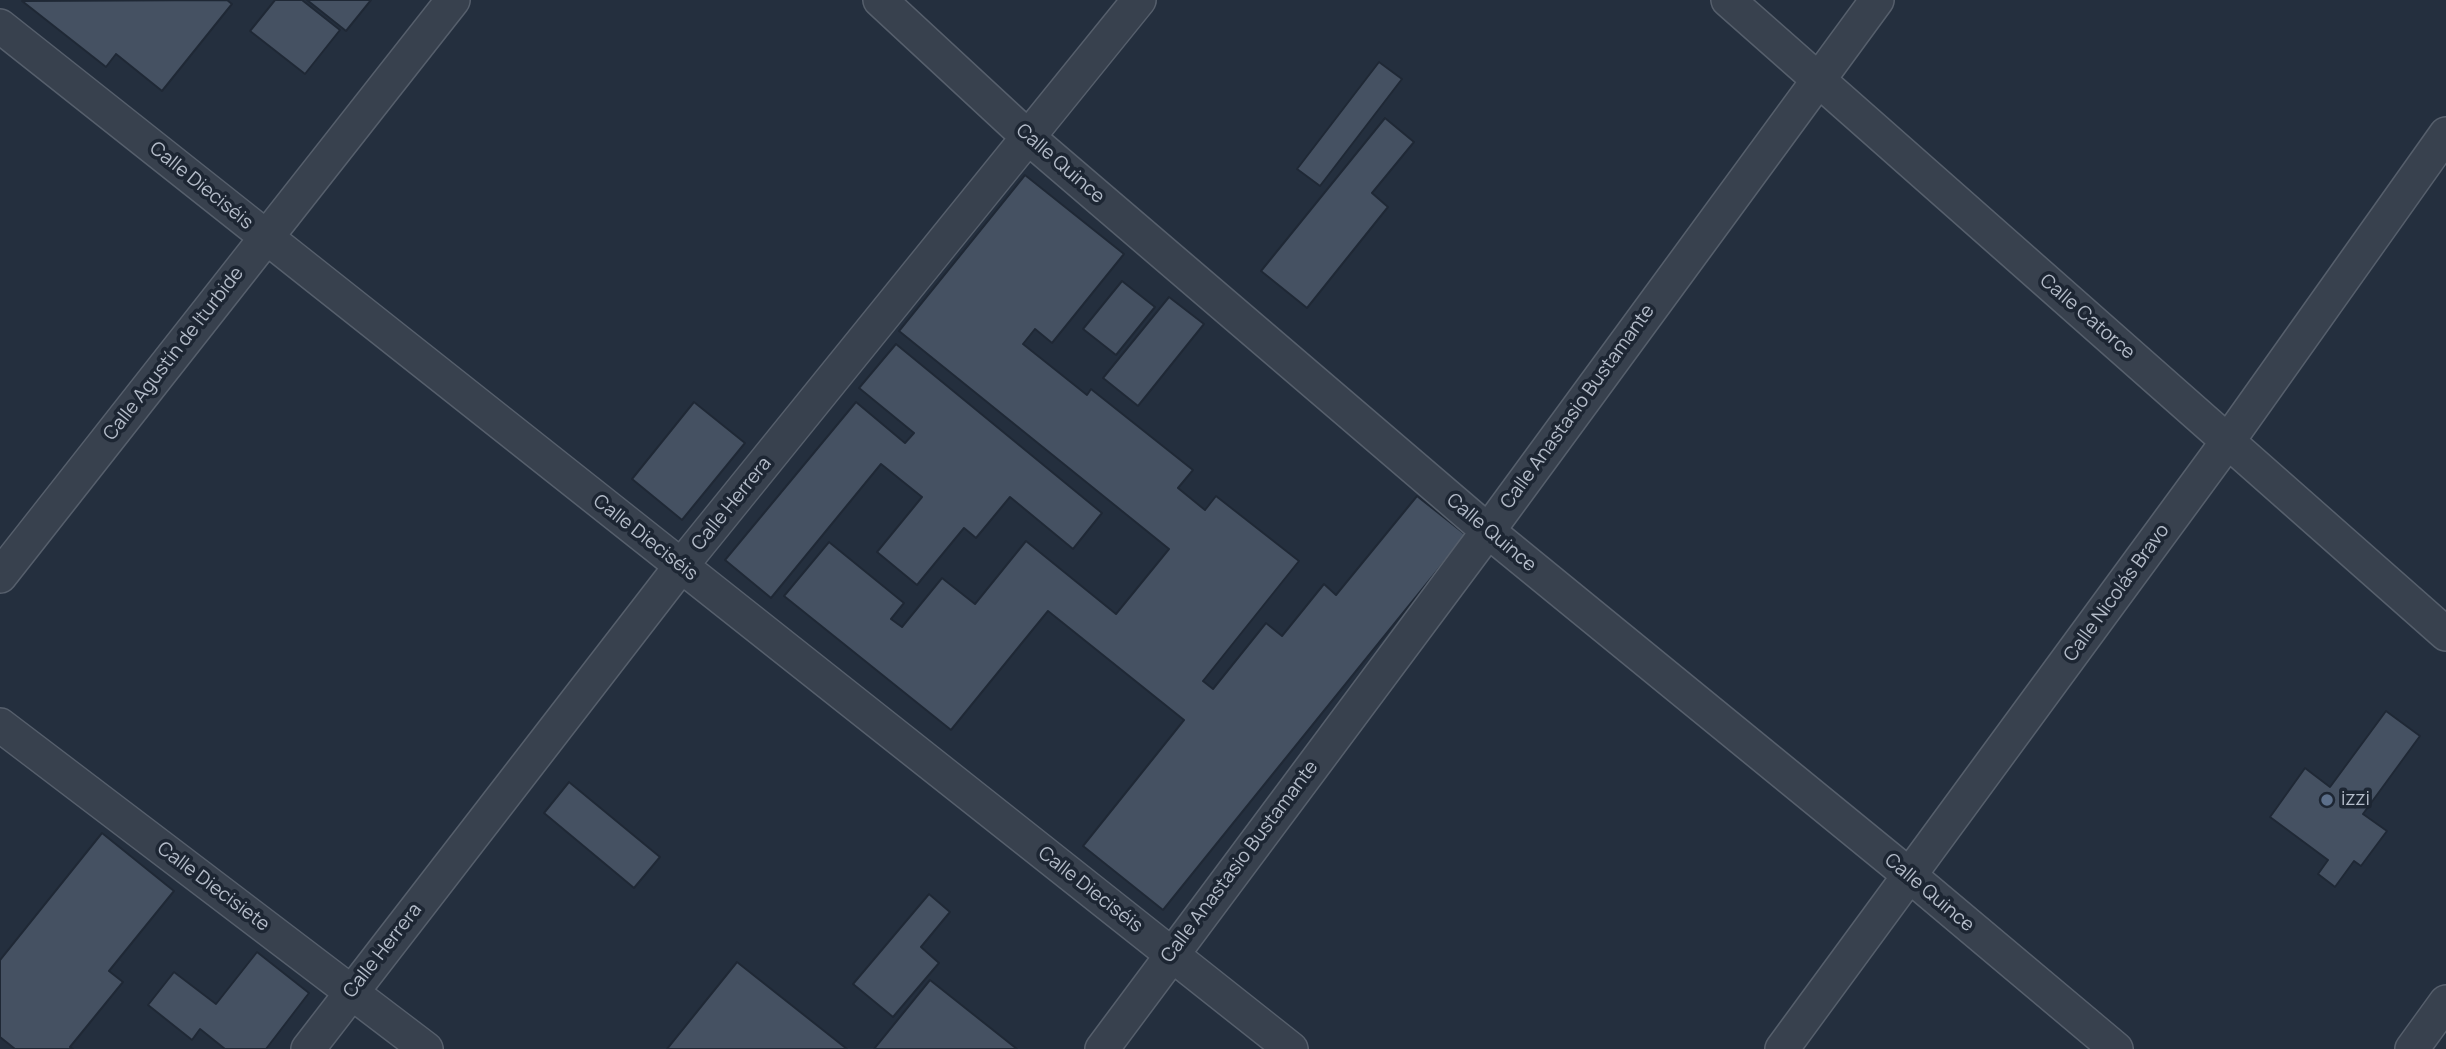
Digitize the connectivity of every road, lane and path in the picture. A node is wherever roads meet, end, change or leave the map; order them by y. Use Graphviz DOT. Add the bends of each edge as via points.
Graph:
graph roads {
  1 [pos="453,0"];
  2 [pos="880,0"];
  3 [pos="1139,0"];
  4 [pos="1728,0"];
  5 [pos="1877,0"];
  6 [pos="0,26"];
  7 [pos="1818,80"];
  8 [pos="2446,134"];
  9 [pos="1029,138"];
  10 [pos="266,238"];
  11 [pos="2228,441"];
  12 [pos="1488,531"];
  13 [pos="681,566"];
  14 [pos="0,576"];
  15 [pos="2446,634"];
  16 [pos="0,725"];
  17 [pos="1909,875"];
  18 [pos="1171,954"];
  19 [pos="351,992"];
  20 [pos="2446,1002"];
  21 [pos="308,1049"];
  22 [pos="426,1049"];
  23 [pos="1102,1049"];
  24 [pos="1291,1049"];
  25 [pos="1782,1049"];
  26 [pos="2116,1049"];
  27 [pos="2412,1049"];
  1 -- 10 [label="street, Calle Agustín de Iturbide"];
  2 -- 9 [label="street, Calle Quince"];
  3 -- 9 [label="street, Calle Herrera"];
  4 -- 7 [label="street, Calle Catorce"];
  5 -- 7 [label="street, Calle Anastasio Bustamante"];
  6 -- 10 [label="street, Calle Dieciséis"];
  7 -- 11 [label="street, Calle Catorce"];
  7 -- 12 [label="street, Calle Anastasio Bustamante"];
  8 -- 11 [label="street, Calle Nicolás Bravo"];
  9 -- 12 [label="street, Calle Quince"];
  9 -- 13 [label="street, Calle Herrera"];
  10 -- 13 [label="street, Calle Dieciséis"];
  10 -- 14 [label="street, Calle Agustín de Iturbide"];
  11 -- 15 [label="street, Calle Catorce"];
  11 -- 17 [label="street, Calle Nicolás Bravo"];
  12 -- 17 [label="street, Calle Quince"];
  12 -- 18 [label="street, Calle Anastasio Bustamante"];
  13 -- 18 [label="street, Calle Dieciséis"];
  13 -- 19 [label="street, Calle Herrera"];
  16 -- 19 [label="street, Calle Diecisiete"];
  17 -- 25 [label="street, Calle Nicolás Bravo"];
  17 -- 26 [label="street, Calle Quince"];
  18 -- 23 [label="street, Calle Anastasio Bustamante"];
  18 -- 24 [label="street, Calle Dieciséis"];
  19 -- 21 [label="street, Calle Herrera"];
  19 -- 22 [label="street, Calle Diecisiete"];
  20 -- 27 [label="street"];
}
